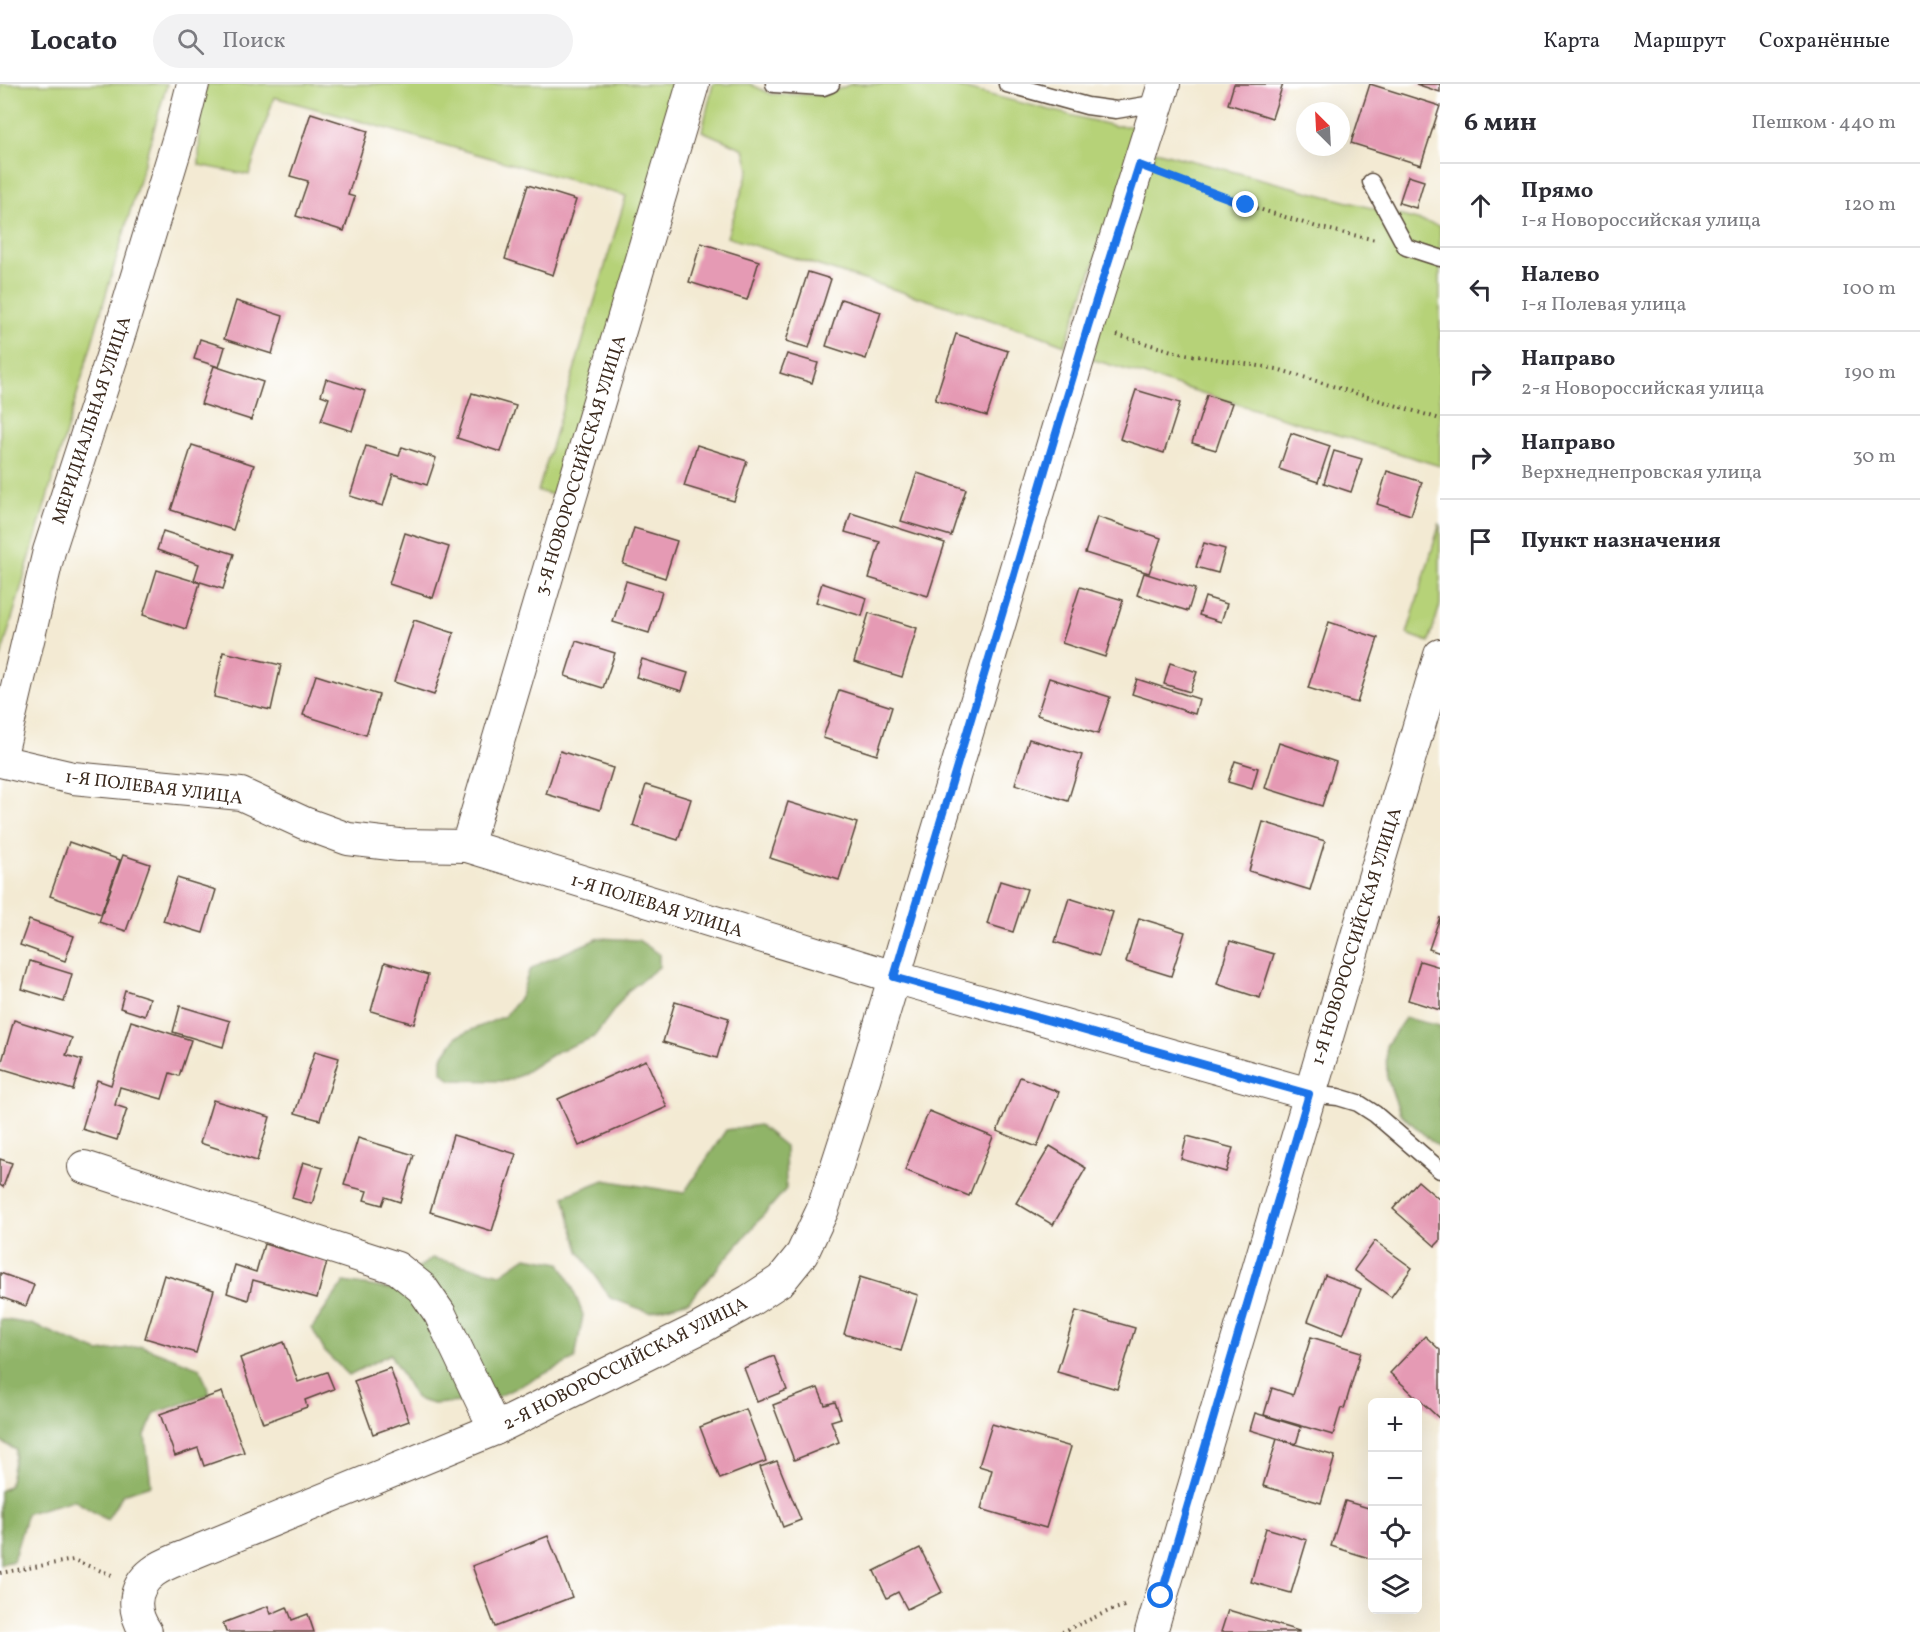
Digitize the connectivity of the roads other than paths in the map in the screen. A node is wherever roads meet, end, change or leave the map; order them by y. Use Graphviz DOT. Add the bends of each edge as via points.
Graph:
graph roads {
  1 [pos="193,84"];
  2 [pos="693,84"];
  3 [pos="774,84"];
  4 [pos="831,84"];
  5 [pos="1007,84"];
  6 [pos="1161,93"];
  7 [pos="1371,182"];
  8 [pos="1440,258"];
  9 [pos="1440,655"];
  10 [pos="0,760"];
  11 [pos="466,846"];
  12 [pos="894,977"];
  13 [pos="1309,1094"];
  14 [pos="84,1167"];
  15 [pos="1440,1170"];
  16 [pos="495,1429"];
  17 [pos="146,1632"];
  18 [pos="1151,1632"];
  1 -- 10 [label="street, МЕРИДИАЛЬНАЯ УЛИЦА" via="120,333 49,551"];
  2 -- 11 [label="street, 3-Я НОВОРОССИЙСКАЯ УЛИЦА"];
  3 -- 4 [label="lane"];
  5 -- 6 [label="lane" via="1116,111"];
  6 -- 12 [label="street, 2-Я НОВОРОССИЙСКАЯ УЛИЦА"];
  7 -- 8 [label="lane" via="1406,247"];
  9 -- 13 [label="street, 1-Я НОВОРОССИЙСКАЯ УЛИЦА"];
  10 -- 11 [label="street, 1-Я ПОЛЕВАЯ УЛИЦА" via="73,778 241,794 348,838 399,845"];
  11 -- 12 [label="street, 1-Я ПОЛЕВАЯ УЛИЦА"];
  12 -- 13 [label="street, 1-Я ПОЛЕВАЯ УЛИЦА"];
  12 -- 16 [label="street, 2-Я НОВОРОССИЙСКАЯ УЛИЦА" via="823,1209 802,1254 781,1280 702,1327"];
  13 -- 15 [label="lane" via="1358,1103"];
  13 -- 18 [label="street, 1-Я НОВОРОССИЙСКАЯ УЛИЦА"];
  14 -- 16 [label="street" via="397,1268 422,1288 440,1314"];
  16 -- 17 [label="street, 2-Я НОВОРОССИЙСКАЯ УЛИЦА" via="154,1571 139,1586 135,1605"];
}
